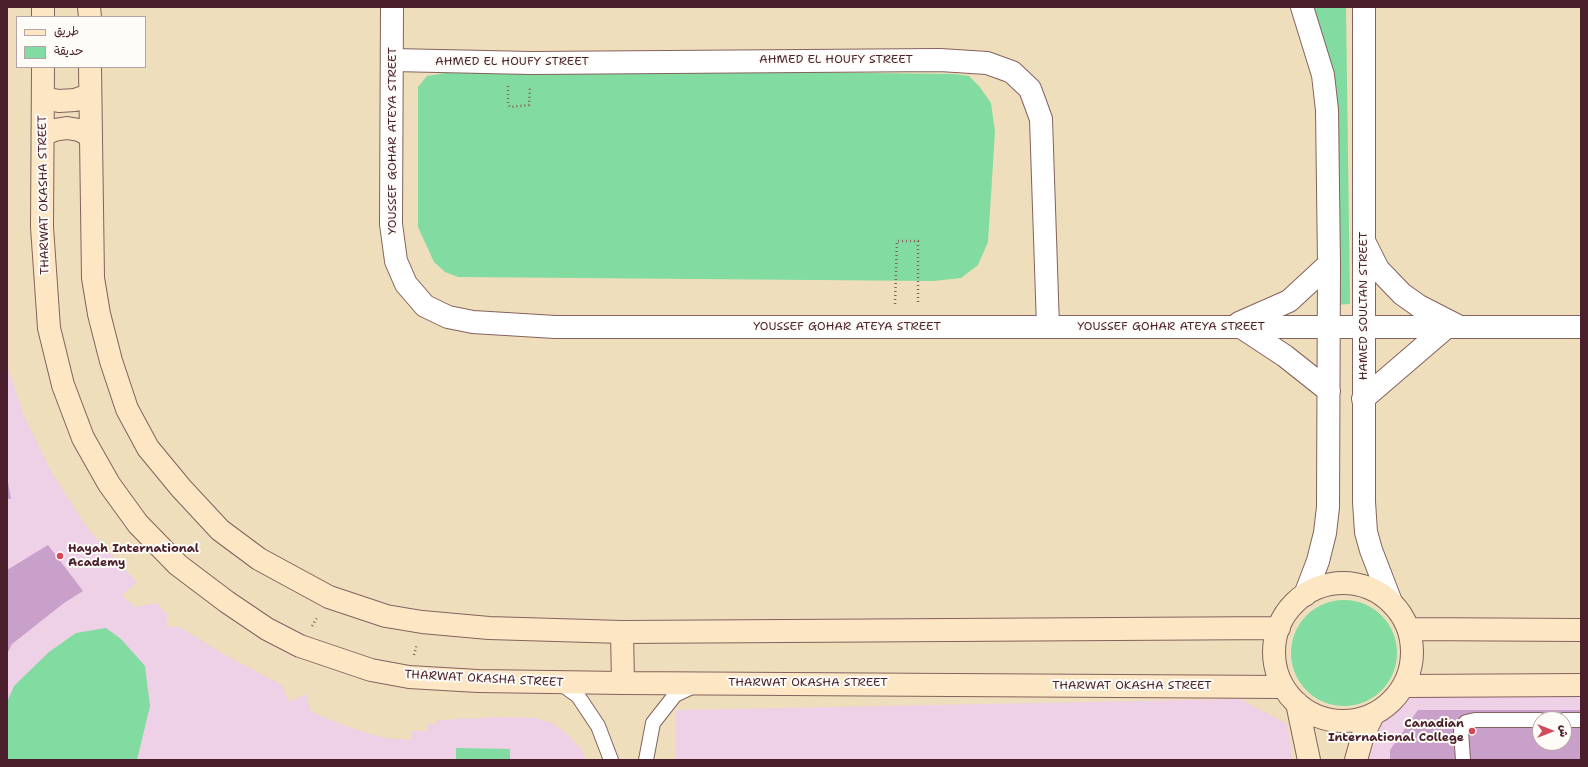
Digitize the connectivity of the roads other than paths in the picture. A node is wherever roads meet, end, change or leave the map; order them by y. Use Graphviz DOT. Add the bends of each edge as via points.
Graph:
graph roads {
  1 [pos="392,7"];
  2 [pos="1302,7"];
  3 [pos="1364,7"];
  4 [pos="393,60"];
  5 [pos="43,68"];
  6 [pos="90,68"];
  7 [pos="90,95"];
  8 [pos="43,98"];
  9 [pos="43,135"];
  10 [pos="91,136"];
  11 [pos="1364,241"];
  12 [pos="1329,264"];
  13 [pos="1329,326"];
  14 [pos="1364,326"];
  15 [pos="1453,326"];
  16 [pos="1048,327"];
  17 [pos="1236,327"];
  18 [pos="1581,327"];
  19 [pos="1329,391"];
  20 [pos="1363,399"];
  21 [pos="1305,595"];
  22 [pos="1391,602"];
  23 [pos="1279,628"];
  24 [pos="1409,629"];
  25 [pos="1581,630"];
  26 [pos="622,632"];
  27 [pos="560,683"];
  28 [pos="701,683"];
  29 [pos="623,684"];
  30 [pos="1581,685"];
  31 [pos="1404,686"];
  32 [pos="1283,687"];
  33 [pos="1297,703"];
  34 [pos="1373,715"];
  35 [pos="1532,720"];
  36 [pos="611,760"];
  37 [pos="646,760"];
  38 [pos="1309,760"];
  39 [pos="1356,760"];
  40 [pos="1463,760"];
  1 -- 4 [label="street, YOUSSEF GOHAR ATEYA STREET"];
  2 -- 12 [label="street" via="1323,75 1327,110"];
  3 -- 11 [label="street, HAMED SOULTAN STREET"];
  4 -- 16 [label="street, YOUSSEF GOHAR ATEYA STREET" via="391,224 396,261 406,284 425,306 448,317 473,322 555,327"];
  4 -- 16 [label="street, AHMED EL HOUFY STREET" via="508,63 940,60 987,63 1012,72 1030,89 1041,119"];
  5 -- 8 [label="street, THARWAT OKASHA STREET"];
  6 -- 7 [label="street"];
  7 -- 8 [label="street" via="59,101"];
  7 -- 10 [label="street"];
  8 -- 9 [label="street, THARWAT OKASHA STREET"];
  9 -- 10 [label="street" via="67,128"];
  9 -- 27 [label="street, THARWAT OKASHA STREET" via="42,227 49,328 63,385 82,438 109,484 138,524 178,565 226,602 267,629 300,646 371,670 409,677"];
  10 -- 26 [label="street" via="93,278 111,361 127,409 148,448 220,530 259,558 330,597 386,616 489,628"];
  11 -- 14 [label="street, HAMED SOULTAN STREET"];
  11 -- 15 [label="street" via="1378,269 1402,294"];
  12 -- 13 [label="street"];
  12 -- 17 [label="street" via="1289,301"];
  13 -- 14 [label="street, YOUSSEF GOHAR ATEYA STREET"];
  13 -- 17 [label="street, YOUSSEF GOHAR ATEYA STREET"];
  13 -- 19 [label="street"];
  14 -- 15 [label="street, YOUSSEF GOHAR ATEYA STREET"];
  14 -- 20 [label="street, HAMED SOULTAN STREET"];
  15 -- 18 [label="street, YOUSSEF GOHAR ATEYA STREET"];
  15 -- 20 [label="street"];
  16 -- 17 [label="street, YOUSSEF GOHAR ATEYA STREET"];
  17 -- 19 [label="street" via="1285,356"];
  19 -- 21 [label="street" via="1328,508 1318,561"];
  20 -- 22 [label="street, HAMED SOULTAN STREET" via="1366,532"];
  21 -- 22 [label="street" via="1321,586 1358,584 1376,591"];
  21 -- 23 [label="street" via="1289,609"];
  22 -- 24 [label="street"];
  23 -- 26 [label="street"];
  23 -- 32 [label="street" via="1275,658 1277,673"];
  24 -- 25 [label="street"];
  24 -- 31 [label="street" via="1412,648 1411,668"];
  26 -- 29 [label="street"];
  27 -- 29 [label="street, THARWAT OKASHA STREET"];
  27 -- 36 [label="lane" via="578,696 598,726"];
  28 -- 29 [label="street, THARWAT OKASHA STREET"];
  28 -- 32 [label="street, THARWAT OKASHA STREET"];
  28 -- 37 [label="lane" via="675,695 653,723"];
  30 -- 31 [label="street"];
  31 -- 34 [label="street" via="1391,703"];
  32 -- 33 [label="street"];
  33 -- 34 [label="street" via="1310,713 1325,719 1357,720"];
  33 -- 38 [label="street"];
  34 -- 39 [label="street" via="1363,734"];
  35 -- 40 [label="lane" via="1466,722 1461,731"];
}
